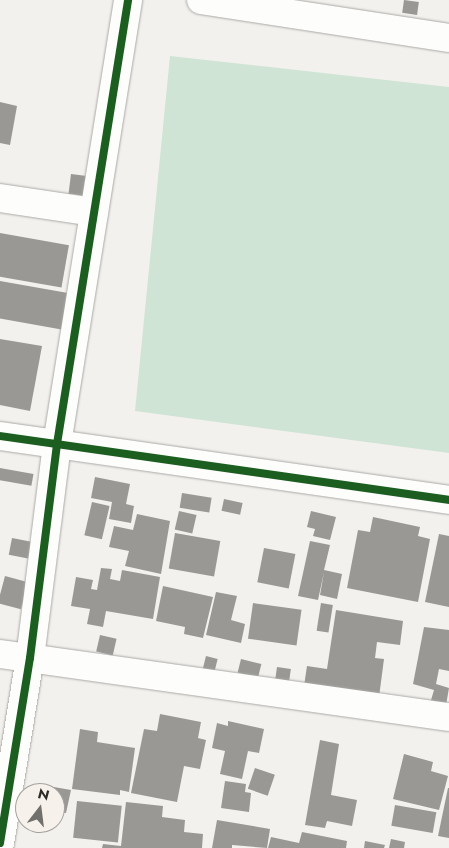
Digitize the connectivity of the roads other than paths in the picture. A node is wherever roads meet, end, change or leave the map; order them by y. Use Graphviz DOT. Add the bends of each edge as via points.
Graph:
graph roads {
  1 [pos="128,0"];
  2 [pos="201,0"];
  3 [pos="449,38"];
  4 [pos="0,198"];
  5 [pos="94,212"];
  6 [pos="0,436"];
  7 [pos="57,444"];
  8 [pos="449,500"];
  9 [pos="0,654"];
  10 [pos="30,658"];
  11 [pos="449,718"];
  12 [pos="0,843"];
  1 -- 5 [label="street"];
  2 -- 3 [label="street"];
  4 -- 5 [label="street"];
  5 -- 7 [label="street"];
  6 -- 7 [label="street"];
  7 -- 8 [label="street"];
  7 -- 10 [label="street"];
  9 -- 10 [label="street"];
  10 -- 11 [label="street"];
  10 -- 12 [label="street"];
}
